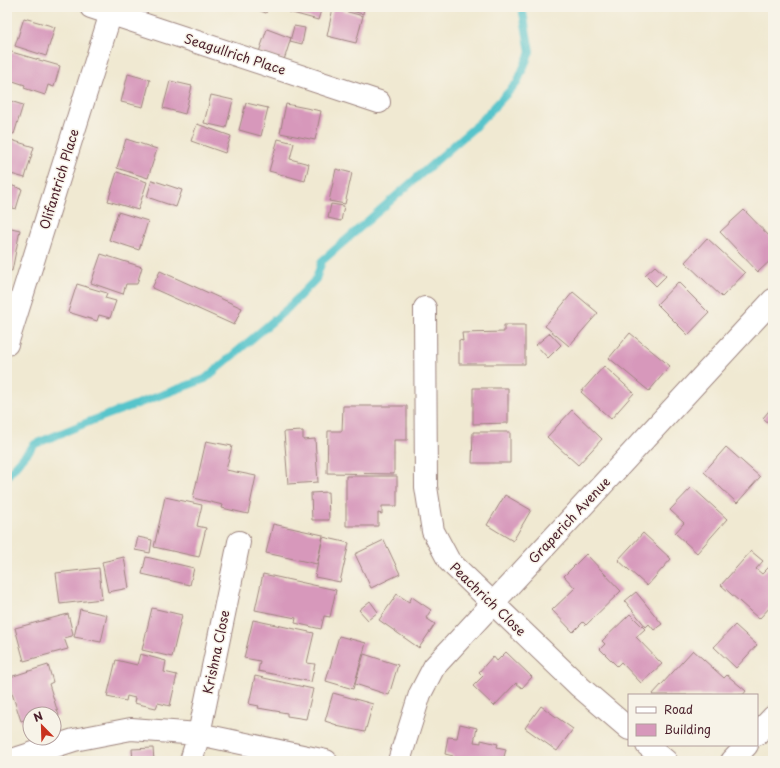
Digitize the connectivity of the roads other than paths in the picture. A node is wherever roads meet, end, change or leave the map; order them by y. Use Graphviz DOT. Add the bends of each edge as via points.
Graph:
graph roads {
  1 [pos="91,7"];
  2 [pos="111,13"];
  3 [pos="379,102"];
  4 [pos="773,300"];
  5 [pos="424,308"];
  6 [pos="7,344"];
  7 [pos="239,542"];
  8 [pos="492,604"];
  9 [pos="773,717"];
  10 [pos="628,728"];
  11 [pos="758,733"];
  12 [pos="199,734"];
  13 [pos="648,746"];
  14 [pos="746,746"];
  15 [pos="9,761"];
  16 [pos="191,761"];
  17 [pos="326,761"];
  18 [pos="399,761"];
  19 [pos="666,761"];
  20 [pos="732,761"];
  1 -- 2 [label="street, Seagullrich Place"];
  2 -- 3 [label="street, Seagullrich Place"];
  2 -- 6 [label="street, Olifantrich Place"];
  4 -- 8 [label="street, Graperich Avenue"];
  5 -- 8 [label="street, Peachrich Close" via="426,488 433,531 449,561"];
  7 -- 12 [label="street, Krishna Close"];
  8 -- 10 [label="street, Peachrich Close"];
  8 -- 18 [label="street, Graperich Avenue" via="434,667 420,694"];
  9 -- 11 [label="street"];
  12 -- 15 [label="street" via="130,729 74,740"];
  12 -- 16 [label="street, Krishna Close"];
  12 -- 17 [label="street"];
  13 -- 19 [label="street"];
  14 -- 20 [label="street"];
}
